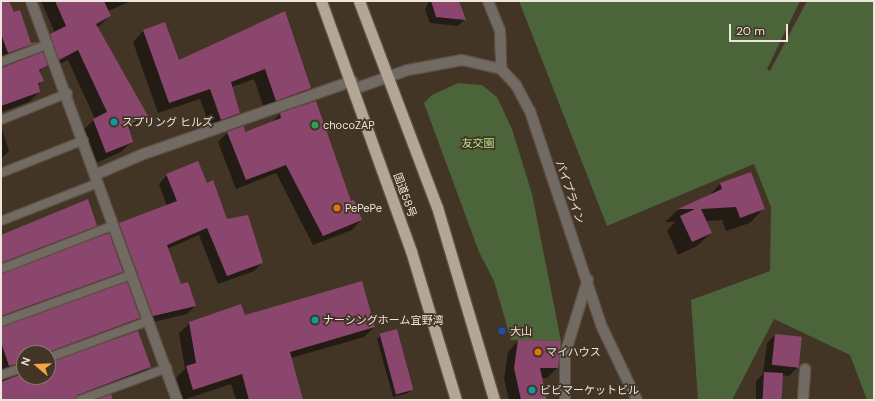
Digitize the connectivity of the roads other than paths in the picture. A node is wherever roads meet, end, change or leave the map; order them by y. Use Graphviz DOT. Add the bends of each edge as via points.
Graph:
graph roads {
  1 [pos="31,1"];
  2 [pos="320,1"];
  3 [pos="359,1"];
  4 [pos="488,1"];
  5 [pos="49,44"];
  6 [pos="1,62"];
  7 [pos="501,69"];
  8 [pos="388,77"];
  9 [pos="353,85"];
  10 [pos="68,93"];
  11 [pos="1,120"];
  12 [pos="84,140"];
  13 [pos="1,173"];
  14 [pos="97,179"];
  15 [pos="1,221"];
  16 [pos="112,226"];
  17 [pos="1,269"];
  18 [pos="131,275"];
  19 [pos="588,279"];
  20 [pos="148,321"];
  21 [pos="1,322"];
  22 [pos="56,355"];
  23 [pos="167,368"];
  24 [pos="16,370"];
  25 [pos="805,370"];
  26 [pos="1,375"];
  27 [pos="80,400"];
  28 [pos="177,400"];
  29 [pos="456,400"];
  30 [pos="494,400"];
  31 [pos="565,400"];
  32 [pos="637,400"];
  33 [pos="803,400"];
  1 -- 5 [label="street"];
  2 -- 9 [label="highway, 国道58号"];
  3 -- 8 [label="highway"];
  4 -- 7 [label="street" via="500,31"];
  5 -- 6 [label="lane"];
  5 -- 10 [label="street"];
  7 -- 8 [label="street" via="462,60"];
  7 -- 19 [label="street, パイプライン" via="516,85 530,111"];
  8 -- 9 [label="street"];
  8 -- 30 [label="highway" via="462,283"];
  9 -- 14 [label="street" via="142,155"];
  9 -- 29 [label="highway, 国道58号" via="418,273"];
  10 -- 11 [label="lane"];
  10 -- 12 [label="street"];
  12 -- 13 [label="lane"];
  12 -- 14 [label="street"];
  14 -- 15 [label="lane"];
  14 -- 16 [label="street"];
  16 -- 17 [label="lane"];
  16 -- 18 [label="street"];
  18 -- 20 [label="street"];
  18 -- 21 [label="lane"];
  19 -- 31 [label="street" via="565,354"];
  19 -- 32 [label="street, パイプライン" via="601,325"];
  20 -- 22 [label="lane"];
  20 -- 23 [label="street"];
  23 -- 27 [label="lane"];
  23 -- 28 [label="street"];
  24 -- 26 [label="lane"];
  25 -- 33 [label="street"];
}
